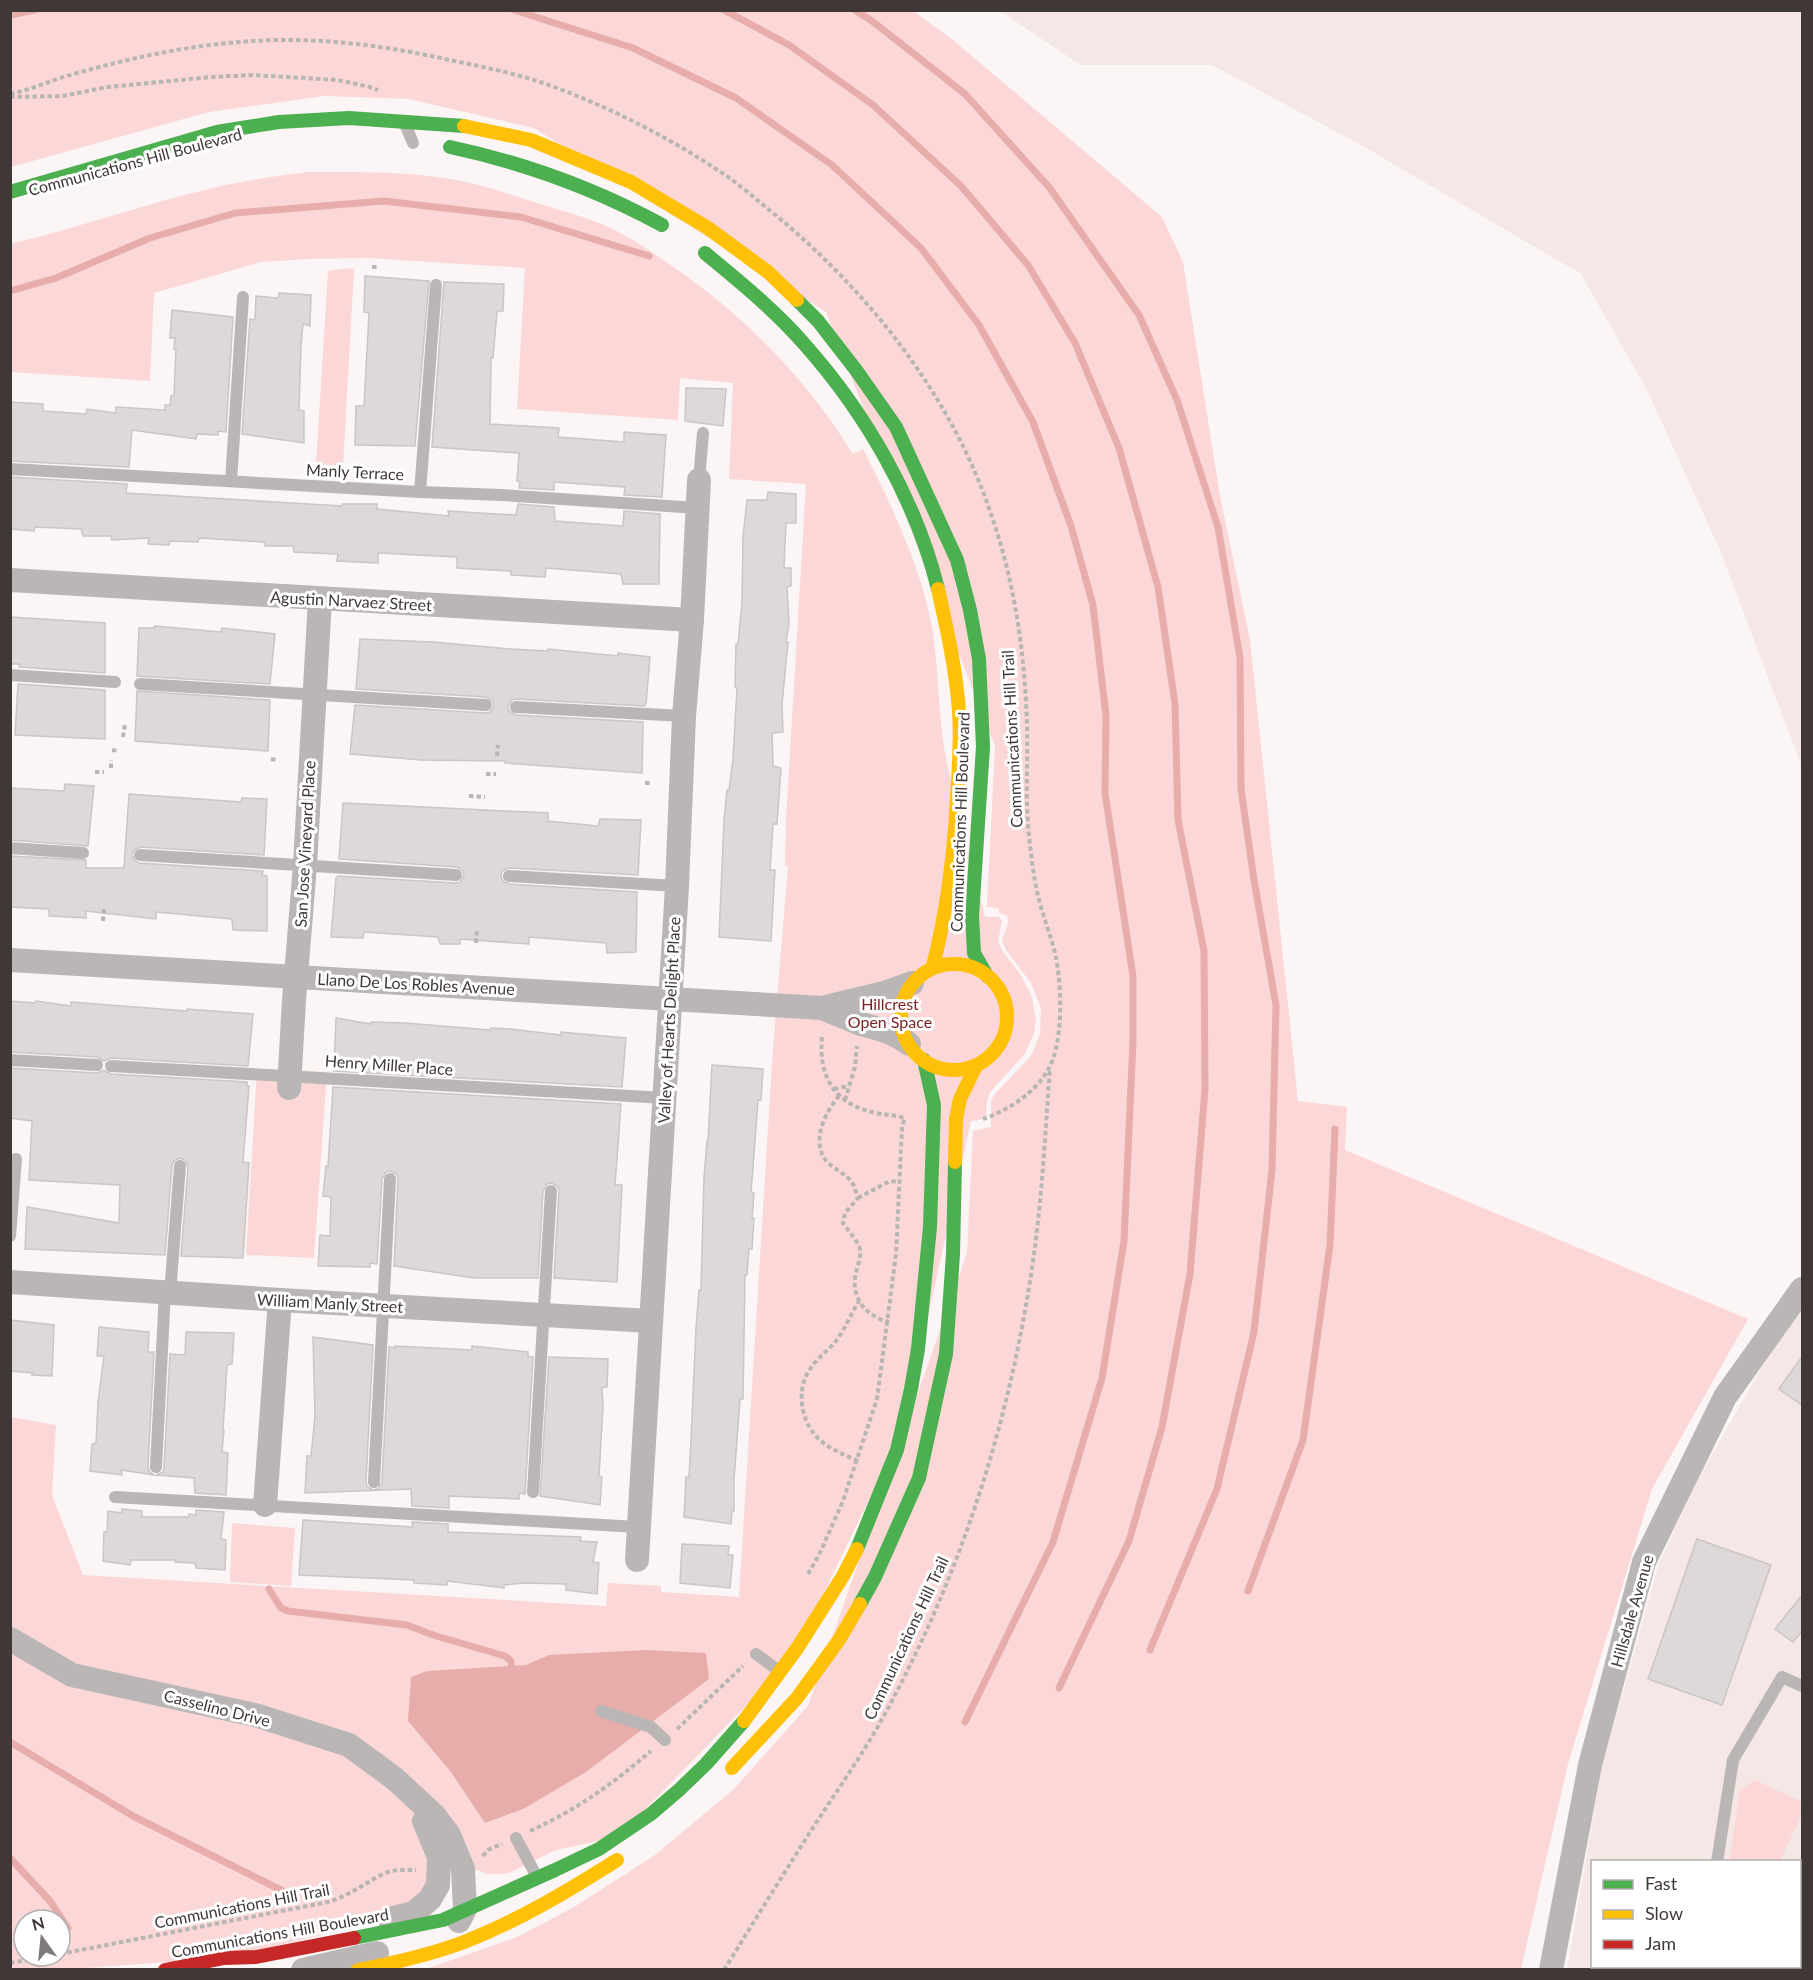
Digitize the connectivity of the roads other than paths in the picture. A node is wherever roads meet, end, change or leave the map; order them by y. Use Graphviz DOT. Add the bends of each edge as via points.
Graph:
graph roads {
  1 [pos="402,120"];
  2 [pos="418,144"];
  3 [pos="10,192"];
  4 [pos="677,235"];
  5 [pos="695,246"];
  6 [pos="436,285"];
  7 [pos="243,297"];
  8 [pos="703,433"];
  9 [pos="10,469"];
  10 [pos="699,480"];
  11 [pos="231,481"];
  12 [pos="420,492"];
  13 [pos="698,508"];
  14 [pos="10,580"];
  15 [pos="320,599"];
  16 [pos="692,620"];
  17 [pos="10,675"];
  18 [pos="115,682"];
  19 [pos="140,684"];
  20 [pos="313,695"];
  21 [pos="486,705"];
  22 [pos="516,707"];
  23 [pos="684,716"];
  24 [pos="10,848"];
  25 [pos="83,853"];
  26 [pos="140,855"];
  27 [pos="305,865"];
  28 [pos="456,875"];
  29 [pos="509,876"];
  30 [pos="677,886"];
  31 [pos="10,960"];
  32 [pos="933,966"];
  33 [pos="297,976"];
  34 [pos="987,976"];
  35 [pos="912,983"];
  36 [pos="669,998"];
  37 [pos="822,1008"];
  38 [pos="916,1052"];
  39 [pos="10,1060"];
  40 [pos="97,1065"];
  41 [pos="111,1065"];
  42 [pos="976,1066"];
  43 [pos="289,1082"];
  44 [pos="665,1098"];
  45 [pos="16,1159"];
  46 [pos="180,1166"];
  47 [pos="390,1179"];
  48 [pos="551,1191"];
  49 [pos="10,1236"];
  50 [pos="10,1282"];
  51 [pos="1803,1289"];
  52 [pos="167,1292"];
  53 [pos="280,1300"];
  54 [pos="384,1306"];
  55 [pos="543,1315"];
  56 [pos="651,1321"];
  57 [pos="156,1467"];
  58 [pos="374,1482"];
  59 [pos="533,1491"];
  60 [pos="115,1497"];
  61 [pos="265,1505"];
  62 [pos="638,1527"];
  63 [pos="637,1560"];
  64 [pos="10,1639"];
  65 [pos="756,1654"];
  66 [pos="782,1673"];
  67 [pos="1803,1686"];
  68 [pos="601,1711"];
  69 [pos="665,1740"];
  70 [pos="724,1776"];
  71 [pos="413,1797"];
  72 [pos="516,1838"];
  73 [pos="626,1855"];
  74 [pos="1718,1860"];
  75 [pos="538,1879"];
  76 [pos="465,1909"];
  77 [pos="224,1958"];
  78 [pos="165,1970"];
  79 [pos="303,1970"];
  80 [pos="358,1970"];
  81 [pos="1551,1970"];
  1 -- 2 [label="lane"];
  1 -- 3 [label="street, Communications Hill Boulevard" via="305,120 218,132"];
  1 -- 34 [label="street, Communications Hill Boulevard" via="457,125 531,140 631,182 708,228 768,272 818,321 896,427 957,560 979,659 983,747 972,916 974,953"];
  2 -- 4 [label="street" via="485,154 560,176 626,205"];
  5 -- 32 [label="street, Communications Hill Boulevard" via="737,277 788,324 840,385 880,447 932,567 954,665 960,755 953,860 946,914"];
  6 -- 12 [label="lane"];
  7 -- 11 [label="lane"];
  8 -- 10 [label="lane"];
  9 -- 11 [label="lane, Manly Terrace"];
  10 -- 13 [label="street, Valley of Hearts Delight Place"];
  11 -- 12 [label="lane, Manly Terrace"];
  12 -- 13 [label="lane, Manly Terrace"];
  13 -- 16 [label="street, Valley of Hearts Delight Place"];
  14 -- 15 [label="street, Agustin Narvaez Street"];
  15 -- 16 [label="street, Agustin Narvaez Street"];
  15 -- 20 [label="street, San Jose Vineyard Place"];
  16 -- 23 [label="street, Valley of Hearts Delight Place"];
  17 -- 18 [label="lane"];
  19 -- 20 [label="lane"];
  20 -- 21 [label="lane"];
  20 -- 27 [label="street, San Jose Vineyard Place"];
  22 -- 23 [label="lane"];
  23 -- 30 [label="street, Valley of Hearts Delight Place"];
  24 -- 25 [label="lane"];
  26 -- 27 [label="lane"];
  27 -- 28 [label="lane"];
  27 -- 33 [label="street, San Jose Vineyard Place"];
  29 -- 30 [label="lane"];
  30 -- 36 [label="street, Valley of Hearts Delight Place"];
  31 -- 33 [label="street, Llano De Los Robles Avenue"];
  32 -- 34 [label="street" via="963,964"];
  32 -- 35 [label="street"];
  33 -- 36 [label="street, Llano De Los Robles Avenue"];
  33 -- 43 [label="street, San Jose Vineyard Place"];
  34 -- 42 [label="street" via="1003,997 1008,1025 995,1052"];
  35 -- 37 [label="street, Llano De Los Robles Avenue"];
  35 -- 38 [label="street" via="906,991 901,1015 902,1030"];
  36 -- 37 [label="street, Llano De Los Robles Avenue"];
  36 -- 44 [label="street, Valley of Hearts Delight Place"];
  37 -- 38 [label="street, Llano De Los Robles Avenue" via="886,1030"];
  38 -- 42 [label="street" via="936,1067 949,1070"];
  38 -- 66 [label="street, Communications Hill Boulevard" via="930,1081 934,1105 921,1334 903,1430 883,1489 850,1563"];
  39 -- 40 [label="lane"];
  41 -- 43 [label="lane, Henry Miller Place"];
  42 -- 70 [label="street" via="960,1099 956,1119 946,1354 919,1478 875,1577 839,1640 797,1698"];
  43 -- 44 [label="lane, Henry Miller Place"];
  44 -- 56 [label="street, Valley of Hearts Delight Place"];
  45 -- 49 [label="lane"];
  46 -- 52 [label="lane"];
  47 -- 54 [label="lane"];
  48 -- 55 [label="lane"];
  50 -- 52 [label="street, William Manly Street"];
  51 -- 81 [label="street, Hillsdale Avenue" via="1725,1397 1644,1562 1590,1765"];
  52 -- 53 [label="street, William Manly Street"];
  52 -- 57 [label="lane"];
  53 -- 54 [label="street, William Manly Street"];
  53 -- 61 [label="street"];
  54 -- 55 [label="street, William Manly Street"];
  54 -- 58 [label="lane"];
  55 -- 56 [label="street, William Manly Street"];
  55 -- 59 [label="lane"];
  56 -- 62 [label="street, Valley of Hearts Delight Place"];
  60 -- 61 [label="lane"];
  61 -- 62 [label="lane"];
  62 -- 63 [label="street, Valley of Hearts Delight Place"];
  64 -- 71 [label="street, Casselino Drive" via="72,1675 255,1716 349,1745"];
  65 -- 66 [label="lane"];
  66 -- 75 [label="street, Communications Hill Boulevard" via="722,1748 661,1807 618,1837"];
  67 -- 74 [label="lane" via="1782,1677 1733,1760"];
  68 -- 69 [label="lane" via="651,1727"];
  71 -- 76 [label="street, Casselino Drive" via="435,1815 448,1835 463,1869"];
  71 -- 77 [label="street" via="435,1844 440,1872 430,1899 414,1913 261,1944"];
  72 -- 75 [label="lane"];
  73 -- 80 [label="street" via="565,1893 477,1937 420,1956"];
  75 -- 76 [label="street, Communications Hill Boulevard"];
  76 -- 77 [label="street, Communications Hill Boulevard" via="443,1920 380,1933 256,1957"];
  76 -- 79 [label="street" via="460,1920 433,1936"];
  77 -- 78 [label="street, Communications Hill Boulevard"];
}
